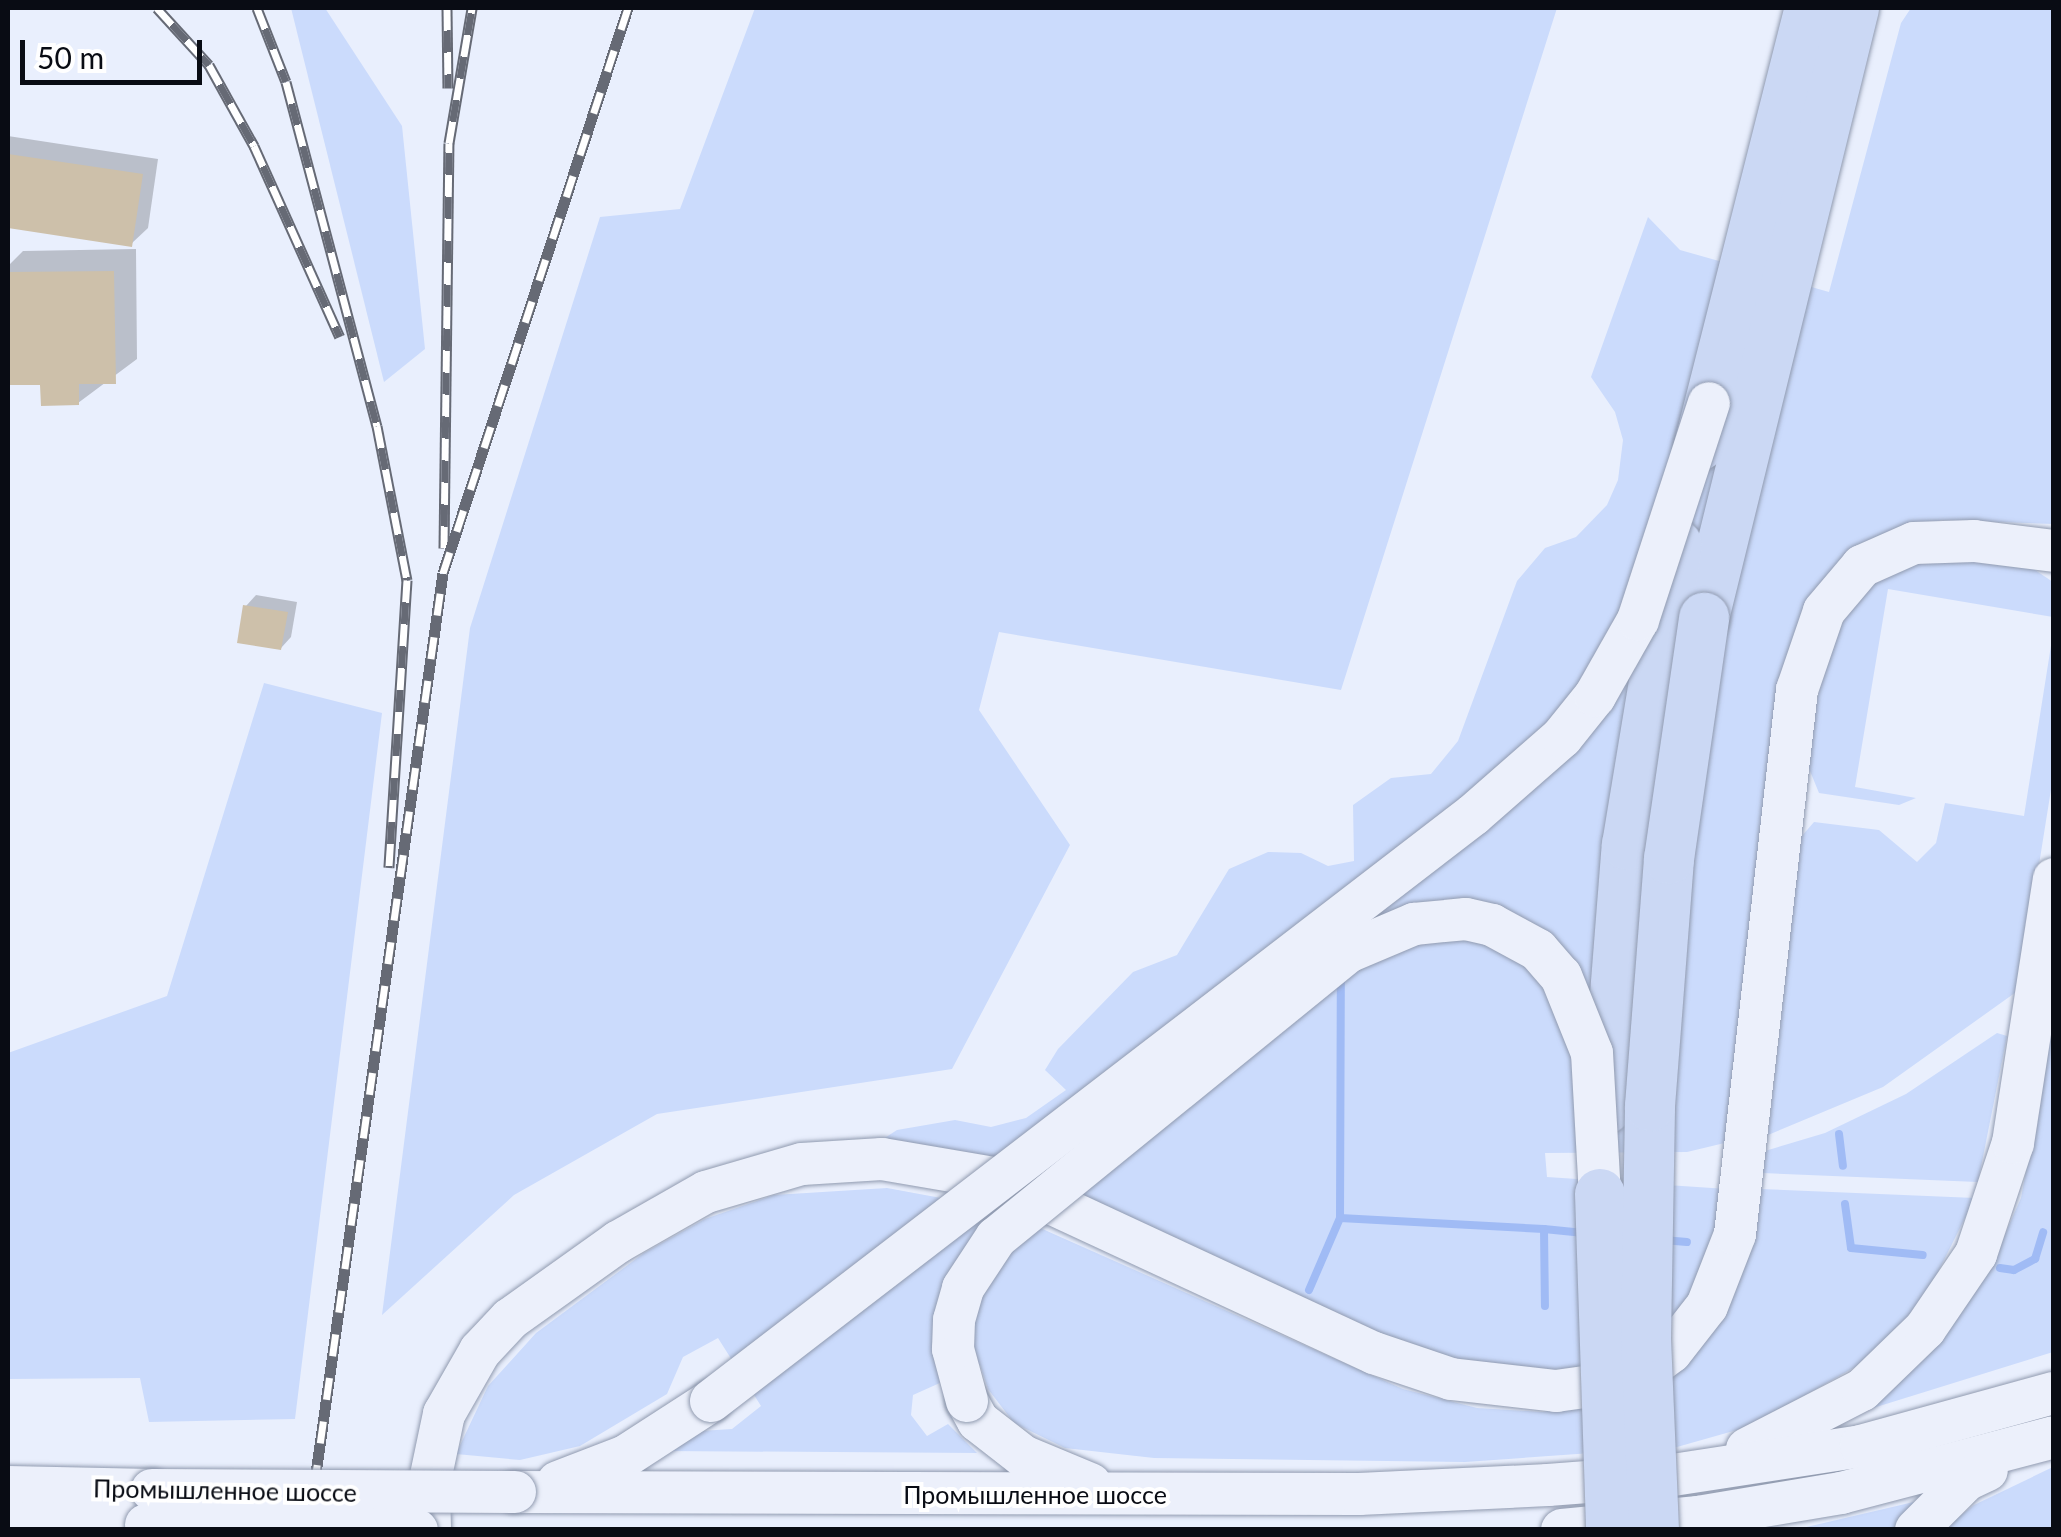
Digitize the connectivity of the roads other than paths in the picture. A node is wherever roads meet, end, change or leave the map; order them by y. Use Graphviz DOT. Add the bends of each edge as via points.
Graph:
graph roads {
  1 [pos="1810,8"];
  2 [pos="1854,8"];
  3 [pos="1877,8"];
  4 [pos="1776,225"];
  5 [pos="1709,403"];
  6 [pos="2050,550"];
  7 [pos="2054,879"];
  8 [pos="1600,1194"];
  9 [pos="2054,1394"];
  10 [pos="2054,1438"];
  11 [pos="1666,1476"];
  12 [pos="8,1487"];
  13 [pos="515,1492"];
  14 [pos="1134,1494"];
  15 [pos="149,1508"];
  16 [pos="8,1523"];
  17 [pos="1616,1527"];
  18 [pos="417,1530"];
  19 [pos="430,1530"];
  20 [pos="1562,1530"];
  21 [pos="1916,1530"];
  1 -- 4 [label="highway"];
  2 -- 4 [label="highway"];
  3 -- 4 [label="main road"];
  4 -- 5 [label="highway"];
  4 -- 17 [label="highway, bridge" via="1669,859 1646,1228"];
  5 -- 8 [label="highway, bridge" via="1663,614 1627,846"];
  5 -- 13 [label="main road, bridge" via="1638,620 1604,683 1562,737 1473,816 711,1401 626,1456"];
  6 -- 19 [label="main road" via="1945,540 1886,553 1842,586 1812,636 1797,690 1735,1234 1708,1306 1647,1370 1620,1382 1556,1391 1451,1380 1374,1353 999,1178 882,1159 802,1164 691,1200 618,1242 510,1319 480,1351 444,1414 429,1484"];
  7 -- 11 [label="main road" via="2013,1143 1992,1218 1954,1293 1862,1390 1776,1437"];
  8 -- 14 [label="main road, bridge" via="1592,1053 1561,976 1538,950 1492,924 1466,919 1414,924 1348,952 996,1238 962,1288 953,1349 978,1421 1022,1456 1081,1482"];
  8 -- 17 [label="highway, bridge"];
  9 -- 11 [label="main road, Промышленное шоссе" via="1861,1446"];
  10 -- 17 [label="main road" via="1840,1493"];
  10 -- 21 [label="main road" via="1966,1480"];
  11 -- 14 [label="main road, Промышленное шоссе" via="1360,1494"];
  12 -- 15 [label="main road, Промышленное шоссе"];
  13 -- 14 [label="main road, Промышленное шоссе"];
  13 -- 15 [label="main road, Промышленное шоссе, bridge"];
  15 -- 16 [label="main road, Промышленное шоссе"];
  15 -- 18 [label="main road, Промышленное шоссе, bridge"];
  17 -- 20 [label="main road"];
}
